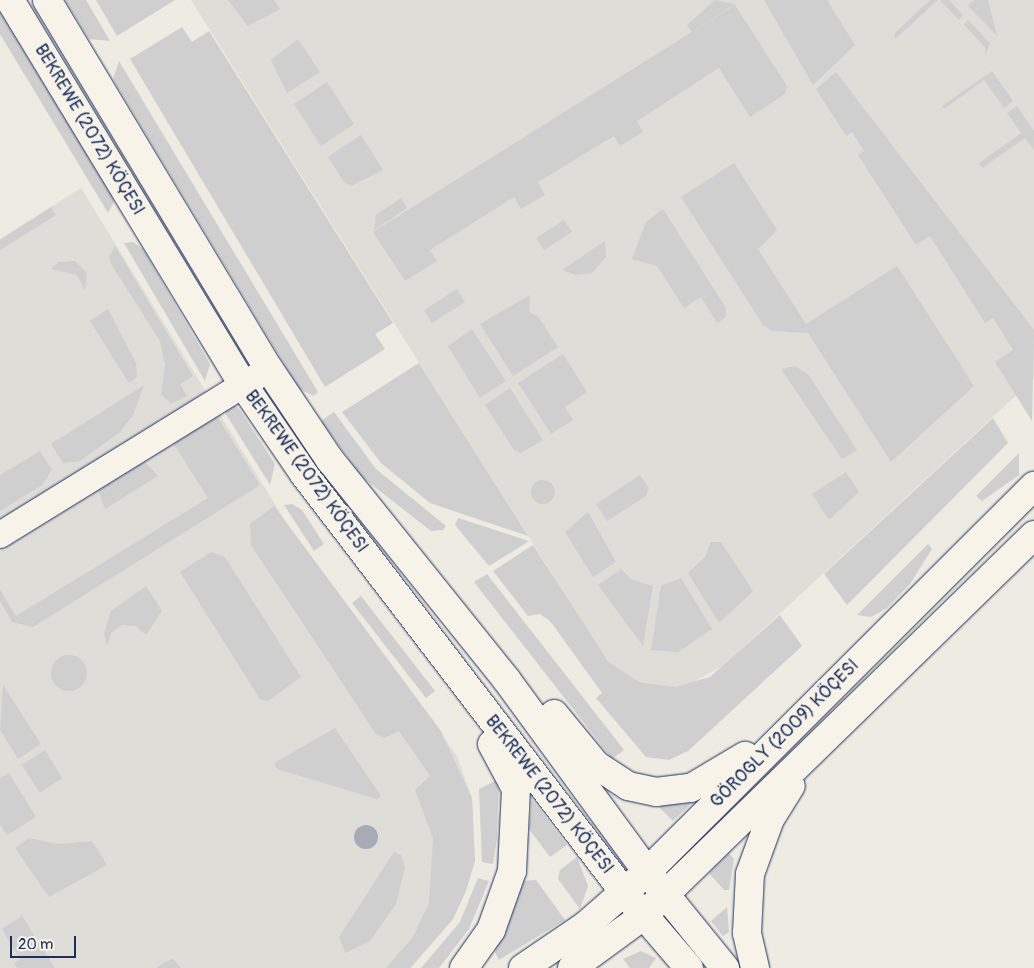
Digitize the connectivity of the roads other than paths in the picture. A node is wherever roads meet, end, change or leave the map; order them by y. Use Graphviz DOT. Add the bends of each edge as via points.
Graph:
graph roads {
  1 [pos="10,0"];
  2 [pos="47,0"];
  3 [pos="269,369"];
  4 [pos="242,383"];
  5 [pos="1034,486"];
  6 [pos="0,535"];
  7 [pos="1034,535"];
  8 [pos="506,679"];
  9 [pos="472,696"];
  10 [pos="797,719"];
  11 [pos="820,741"];
  12 [pos="647,872"];
  13 [pos="624,892"];
  14 [pos="665,895"];
  15 [pos="643,916"];
  16 [pos="464,968"];
  17 [pos="523,968"];
  18 [pos="572,968"];
  19 [pos="689,968"];
  20 [pos="725,968"];
  21 [pos="755,968"];
  1 -- 4 [label="main road, BEKREWE (2072) KÖÇESI"];
  2 -- 3 [label="main road, BEKREWE (2072) KÖÇESI"];
  3 -- 4 [label="street"];
  3 -- 8 [label="main road, BEKREWE (2072) KÖÇESI" via="330,460"];
  4 -- 6 [label="street"];
  4 -- 9 [label="main road, BEKREWE (2072) KÖÇESI" via="304,474"];
  5 -- 10 [label="main road, GÖROGLY (2009) KÖÇESI"];
  7 -- 11 [label="main road, GÖROGLY (2009) KÖÇESI"];
  8 -- 10 [label="main road" via="551,710 605,774 628,786 656,792 690,788 714,778"];
  8 -- 12 [label="main road, BEKREWE (2072) KÖÇESI"];
  9 -- 13 [label="main road, BEKREWE (2072) KÖÇESI"];
  9 -- 16 [label="main road" via="516,790 517,828 506,894 491,930"];
  10 -- 12 [label="main road, GÖROGLY (2009) KÖÇESI"];
  11 -- 14 [label="main road, GÖROGLY (2009) KÖÇESI"];
  11 -- 21 [label="main road" via="770,819 750,874 747,933"];
  12 -- 13 [label="main road, GÖROGLY (2009) KÖÇESI"];
  12 -- 14 [label="main road, BEKREWE (2072) KÖÇESI"];
  13 -- 15 [label="main road, BEKREWE (2072) KÖÇESI"];
  13 -- 17 [label="main road, GÖROGLY (2009) KÖÇESI" via="563,943"];
  14 -- 15 [label="main road, GÖROGLY (2009) KÖÇESI"];
  14 -- 20 [label="main road, BEKREWE (2072) KÖÇESI"];
  15 -- 18 [label="main road, GÖROGLY (2009) KÖÇESI"];
  15 -- 19 [label="main road, BEKREWE (2072) KÖÇESI"];
}
